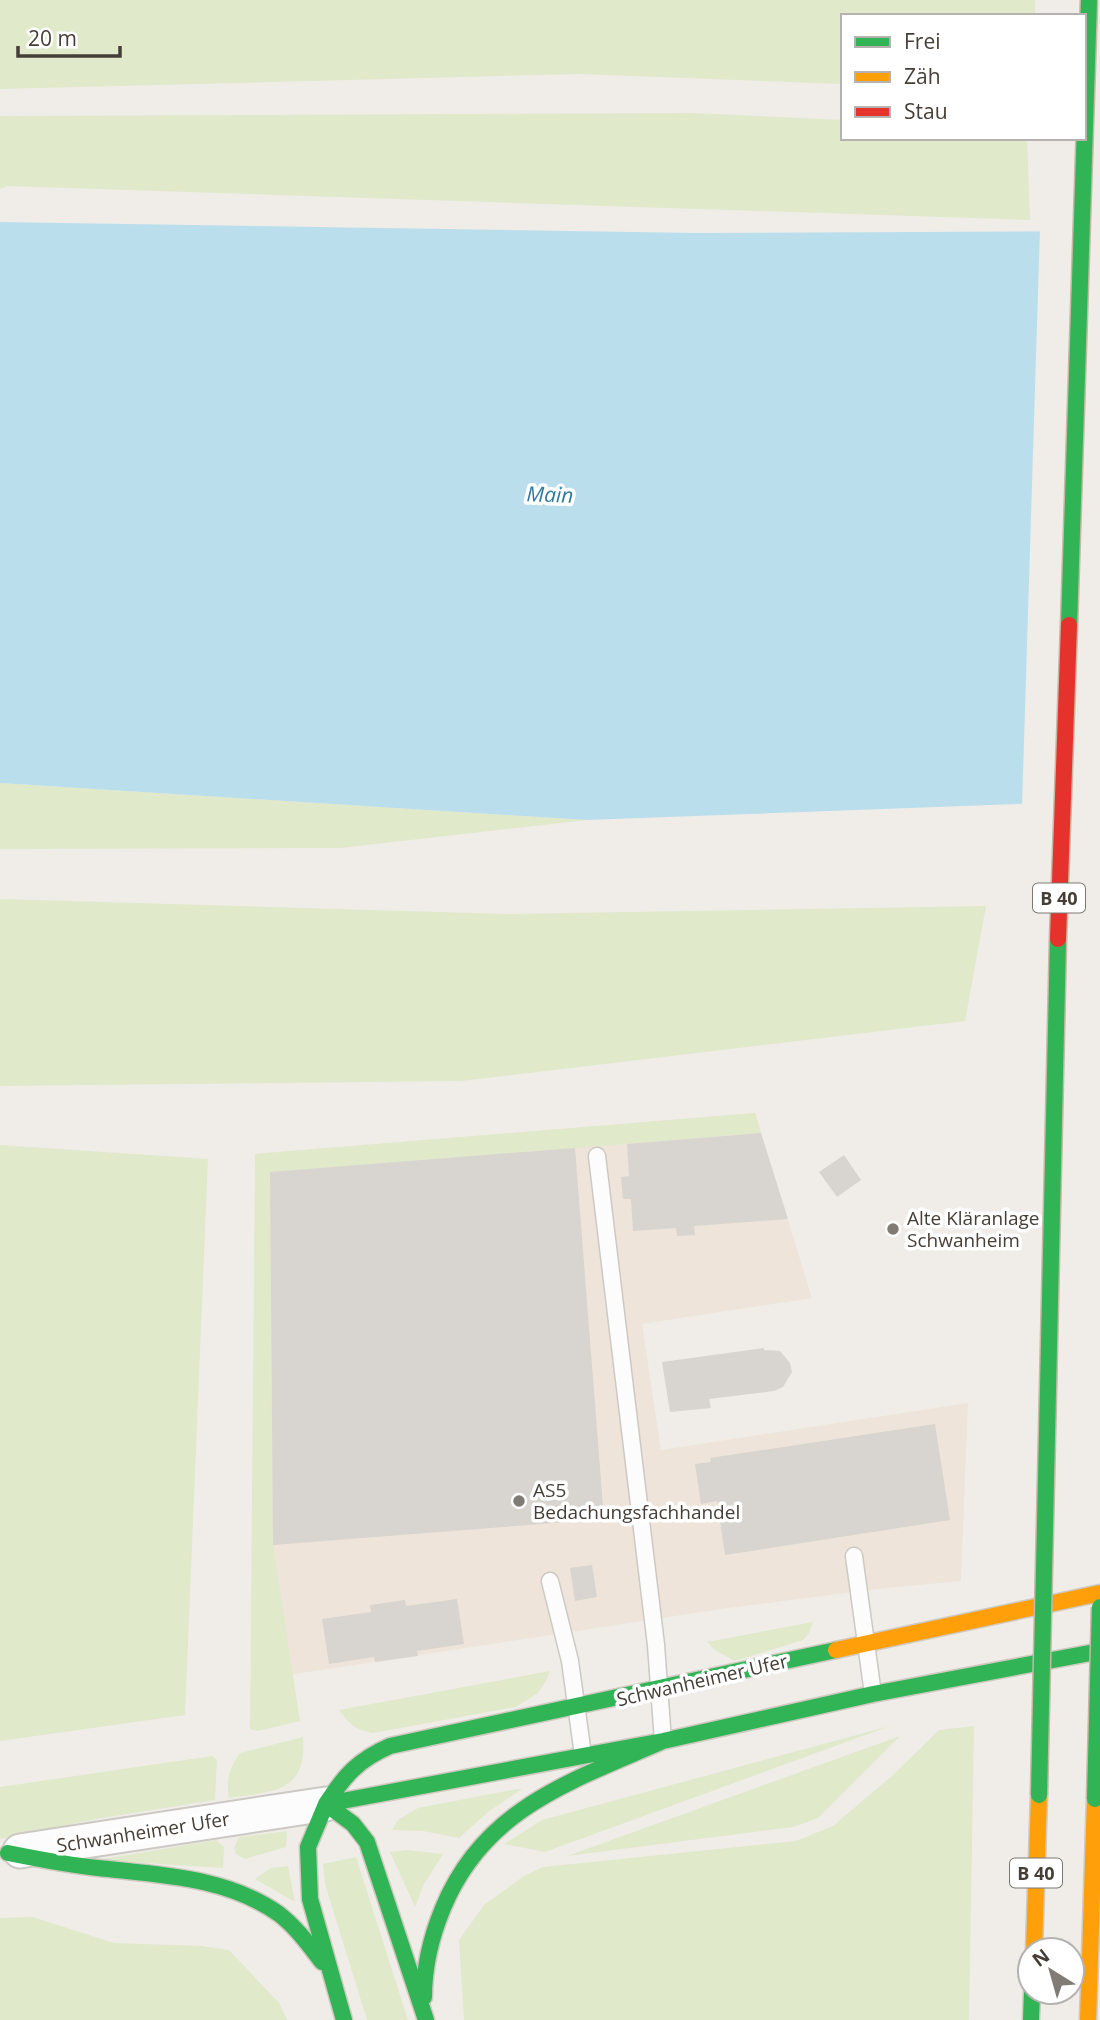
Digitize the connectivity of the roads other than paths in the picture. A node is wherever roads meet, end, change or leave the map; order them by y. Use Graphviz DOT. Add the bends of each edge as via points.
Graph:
graph roads {
  1 [pos="1089,0"];
  2 [pos="1086,105"];
  3 [pos="1085,140"];
  4 [pos="597,1156"];
  5 [pos="854,1556"];
  6 [pos="550,1581"];
  7 [pos="1100,1592"];
  8 [pos="1100,1607"];
  9 [pos="866,1643"];
  10 [pos="1100,1651"];
  11 [pos="659,1690"];
  12 [pos="873,1694"];
  13 [pos="577,1709"];
  14 [pos="663,1741"];
  15 [pos="583,1755"];
  16 [pos="326,1804"];
  17 [pos="4,1853"];
  18 [pos="1034,1936"];
  19 [pos="328,1972"];
  20 [pos="425,2015"];
  21 [pos="344,2020"];
  22 [pos="1088,2020"];
  1 -- 2 [label="main road, B 40, bridge"];
  3 -- 18 [label="main road, B 40, bridge" via="1058,933"];
  4 -- 11 [label="lane"];
  5 -- 9 [label="lane"];
  6 -- 13 [label="lane"];
  7 -- 9 [label="main road, Schwanheimer Ufer"];
  8 -- 22 [label="main road, bridge"];
  9 -- 11 [label="main road, Schwanheimer Ufer"];
  9 -- 12 [label="lane"];
  10 -- 12 [label="main road, Schwanheimer Ufer"];
  11 -- 13 [label="main road, Schwanheimer Ufer"];
  11 -- 14 [label="lane"];
  12 -- 14 [label="main road, Schwanheimer Ufer"];
  13 -- 15 [label="lane"];
  13 -- 16 [label="main road, Schwanheimer Ufer" via="390,1746 365,1756 346,1772"];
  14 -- 15 [label="main road, Schwanheimer Ufer"];
  14 -- 20 [label="main road" via="554,1791 512,1817 475,1850 436,1924 423,1979"];
  15 -- 16 [label="main road, Schwanheimer Ufer"];
  16 -- 17 [label="street, Schwanheimer Ufer"];
  16 -- 19 [label="main road" via="308,1847 310,1899"];
  16 -- 20 [label="main road" via="353,1824 367,1842"];
  17 -- 19 [label="main road" via="228,1889 277,1914 311,1947"];
  19 -- 21 [label="main road"];
}
